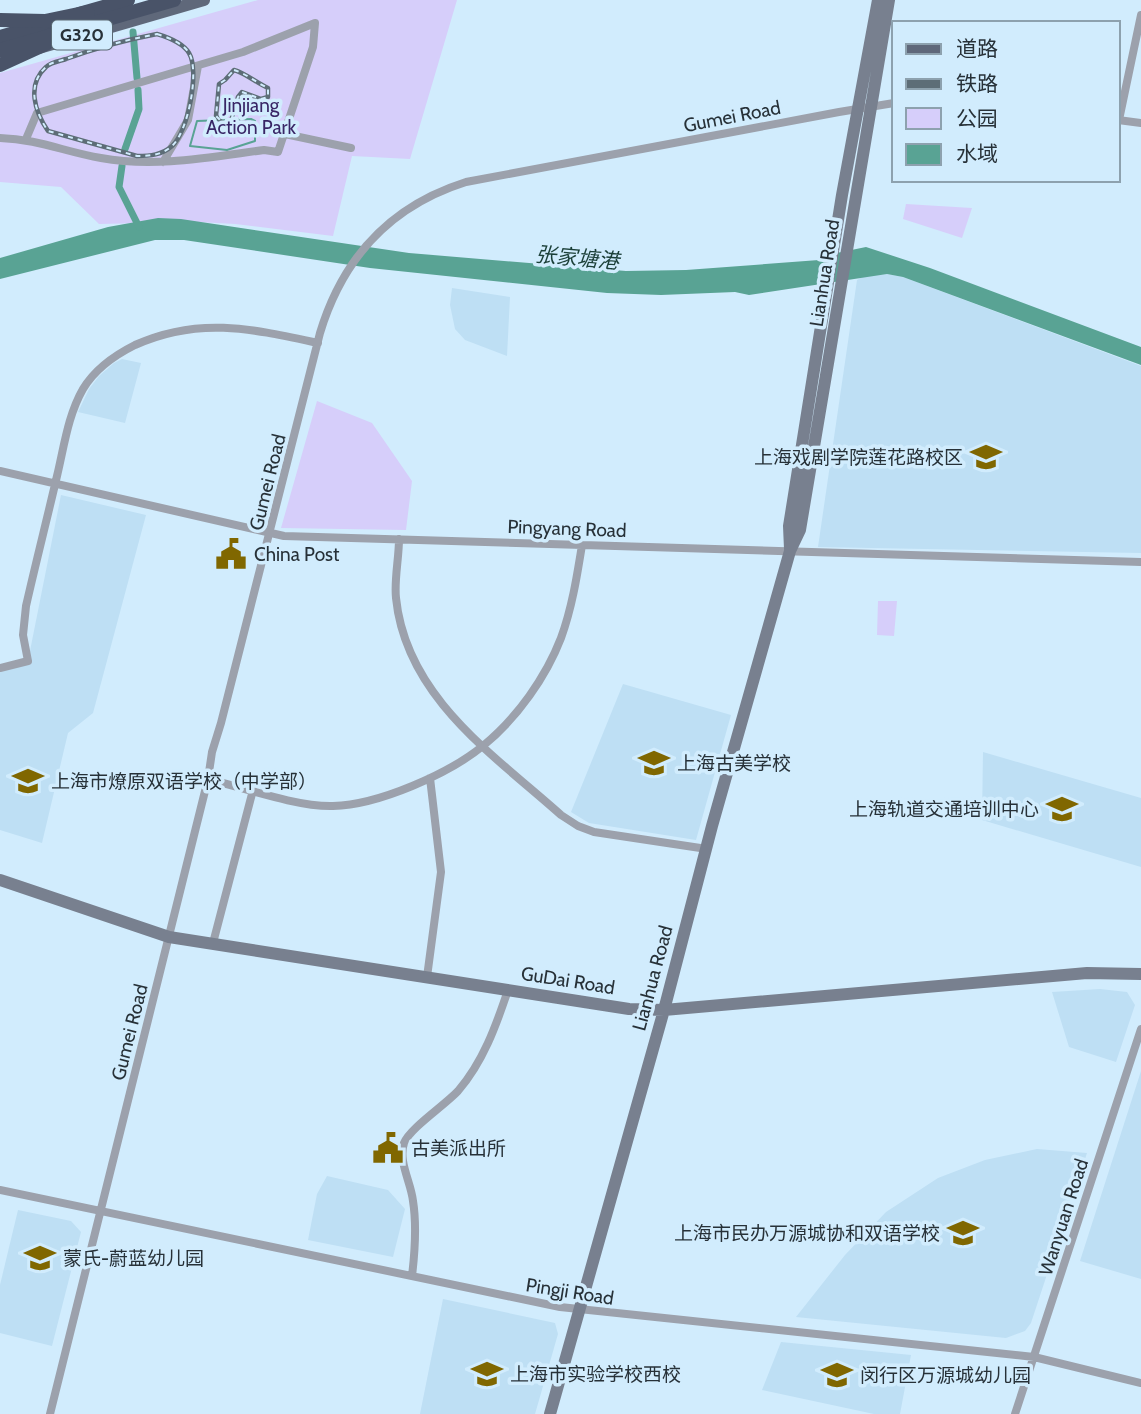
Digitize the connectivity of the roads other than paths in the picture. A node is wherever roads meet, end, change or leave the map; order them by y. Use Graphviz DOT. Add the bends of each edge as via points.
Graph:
graph roads {
  1 [pos="104,0"];
  2 [pos="128,0"];
  3 [pos="204,0"];
  4 [pos="878,0"];
  5 [pos="889,0"];
  6 [pos="169,6"];
  7 [pos="1141,15"];
  8 [pos="90,18"];
  9 [pos="0,20"];
  10 [pos="45,21"];
  11 [pos="0,31"];
  12 [pos="0,37"];
  13 [pos="0,48"];
  14 [pos="0,59"];
  15 [pos="0,65"];
  16 [pos="198,66"];
  17 [pos="892,103"];
  18 [pos="871,107"];
  19 [pos="857,109"];
  20 [pos="1120,115"];
  21 [pos="1120,120"];
  22 [pos="1141,123"];
  23 [pos="285,134"];
  24 [pos="0,138"];
  25 [pos="26,139"];
  26 [pos="351,148"];
  27 [pos="163,162"];
  28 [pos="835,284"];
  29 [pos="318,343"];
  30 [pos="0,471"];
  31 [pos="55,484"];
  32 [pos="270,534"];
  33 [pos="399,539"];
  34 [pos="582,545"];
  35 [pos="790,551"];
  36 [pos="1141,562"];
  37 [pos="0,668"];
  38 [pos="483,746"];
  39 [pos="430,778"];
  40 [pos="208,779"];
  41 [pos="253,790"];
  42 [pos="707,849"];
  43 [pos="0,880"];
  44 [pos="169,937"];
  45 [pos="213,943"];
  46 [pos="1141,974"];
  47 [pos="427,976"];
  48 [pos="508,989"];
  49 [pos="664,1010"];
  50 [pos="1141,1029"];
  51 [pos="0,1190"];
  52 [pos="101,1210"];
  53 [pos="412,1276"];
  54 [pos="580,1310"];
  55 [pos="1034,1357"];
  56 [pos="1141,1383"];
  57 [pos="50,1414"];
  58 [pos="550,1414"];
  59 [pos="1015,1414"];
  1 -- 11 [label="main road, G320"];
  2 -- 8 [label="highway"];
  3 -- 6 [label="main road, G320"];
  4 -- 19 [label="main road, Lianhua Road"];
  5 -- 18 [label="main road, Lianhua Road"];
  6 -- 8 [label="highway, bridge"];
  6 -- 14 [label="main road, G320"];
  7 -- 20 [label="street"];
  8 -- 10 [label="highway, bridge"];
  8 -- 12 [label="highway, bridge"];
  8 -- 13 [label="highway, bridge"];
  8 -- 15 [label="highway, bridge"];
  9 -- 10 [label="highway, bridge"];
  10 -- 11 [label="highway, bridge"];
  16 -- 23 [label="street" via="315,23 313,47"];
  16 -- 25 [label="street" via="37,113"];
  16 -- 27 [label="street" via="188,120"];
  17 -- 18 [label="street, Gumei Road"];
  18 -- 19 [label="street, Gumei Road"];
  18 -- 28 [label="main road, Lianhua Road" via="847,246"];
  19 -- 28 [label="main road, Lianhua Road" via="834,251"];
  19 -- 29 [label="street, Gumei Road" via="444,189 407,208 370,240 331,300"];
  21 -- 22 [label="street"];
  23 -- 26 [label="street"];
  23 -- 27 [label="street" via="278,152"];
  24 -- 25 [label="street"];
  25 -- 27 [label="street" via="102,159"];
  28 -- 35 [label="main road, Lianhua Road" via="789,526"];
  29 -- 31 [label="street" via="251,329 209,327 169,333 126,350 84,387 71,416"];
  29 -- 32 [label="street, Gumei Road"];
  30 -- 31 [label="street, Pingyang Road"];
  31 -- 32 [label="street, Pingyang Road"];
  31 -- 37 [label="street" via="26,606 23,635 27,661"];
  32 -- 33 [label="street, Pingyang Road"];
  32 -- 40 [label="street, Gumei Road"];
  33 -- 34 [label="street, Pingyang Road"];
  33 -- 38 [label="street" via="396,597 409,653 444,709"];
  34 -- 35 [label="street, Pingyang Road"];
  34 -- 38 [label="street" via="568,617 548,665 523,703"];
  35 -- 36 [label="street, Pingyang Road"];
  35 -- 42 [label="main road, Lianhua Road"];
  38 -- 39 [label="street"];
  38 -- 42 [label="street" via="578,826"];
  39 -- 41 [label="street" via="345,805 317,805"];
  39 -- 47 [label="street" via="442,872"];
  40 -- 41 [label="street"];
  40 -- 44 [label="street, Gumei Road"];
  41 -- 45 [label="street"];
  42 -- 49 [label="main road, Lianhua Road"];
  43 -- 44 [label="main road, GuDai Road"];
  44 -- 45 [label="main road, GuDai Road"];
  44 -- 52 [label="street, Gumei Road"];
  45 -- 47 [label="main road, GuDai Road"];
  46 -- 49 [label="main road, GuDai Road" via="1087,973"];
  47 -- 48 [label="main road, GuDai Road"];
  48 -- 49 [label="main road, GuDai Road" via="629,1009"];
  48 -- 53 [label="street" via="474,1069 404,1144 403,1162 415,1219"];
  49 -- 54 [label="main road, Lianhua Road"];
  50 -- 55 [label="street, Wanyuan Road"];
  51 -- 52 [label="street, Pingji Road"];
  52 -- 53 [label="street, Pingji Road"];
  52 -- 57 [label="street, Gumei Road"];
  53 -- 54 [label="street, Pingji Road"];
  54 -- 55 [label="street, Pingji Road"];
  54 -- 58 [label="main road, Lianhua Road"];
  55 -- 56 [label="street, Pingji Road"];
  55 -- 59 [label="street, Wanyuan Road"];
}
